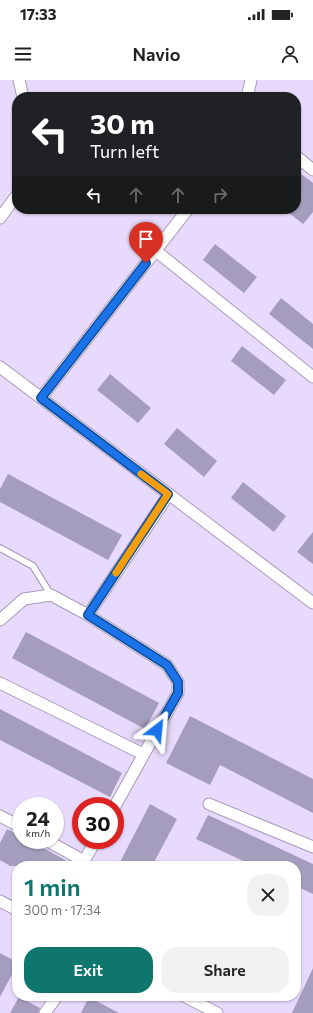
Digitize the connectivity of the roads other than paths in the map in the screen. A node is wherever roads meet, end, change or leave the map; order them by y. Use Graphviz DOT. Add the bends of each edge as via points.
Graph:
graph roads {
  1 [pos="19,80"];
  2 [pos="251,80"];
  3 [pos="22,92"];
  4 [pos="248,92"];
  5 [pos="301,160"];
  6 [pos="313,170"];
  7 [pos="12,202"];
  8 [pos="184,214"];
  9 [pos="0,218"];
  10 [pos="156,251"];
  11 [pos="0,367"];
  12 [pos="313,377"];
  13 [pos="41,398"];
  14 [pos="168,494"];
  15 [pos="0,548"];
  16 [pos="51,595"];
  17 [pos="313,603"];
  18 [pos="88,615"];
  19 [pos="0,620"];
  20 [pos="0,683"];
  21 [pos="144,754"];
  22 [pos="120,797"];
  23 [pos="209,804"];
  24 [pos="0,816"];
  25 [pos="12,822"];
  26 [pos="313,847"];
  27 [pos="61,849"];
  28 [pos="91,849"];
  29 [pos="81,861"];
  30 [pos="85,861"];
  31 [pos="0,901"];
  32 [pos="12,907"];
  33 [pos="54,1001"];
  34 [pos="194,1001"];
  35 [pos="46,1013"];
  36 [pos="217,1013"];
  1 -- 3 [label="street"];
  2 -- 4 [label="street"];
  5 -- 6 [label="street"];
  7 -- 9 [label="street"];
  8 -- 10 [label="street"];
  10 -- 12 [label="street"];
  10 -- 13 [label="street"];
  11 -- 13 [label="street"];
  13 -- 14 [label="street"];
  14 -- 17 [label="street"];
  14 -- 18 [label="street"];
  15 -- 16 [label="lane" via="33,566"];
  16 -- 18 [label="street"];
  16 -- 19 [label="street" via="24,599"];
  18 -- 21 [label="street" via="167,665 178,682 178,693"];
  20 -- 21 [label="street"];
  21 -- 22 [label="street"];
  23 -- 26 [label="street"];
  24 -- 25 [label="street"];
  27 -- 29 [label="street"];
  28 -- 30 [label="street"];
  31 -- 32 [label="street"];
  33 -- 35 [label="street"];
  34 -- 36 [label="street"];
}
